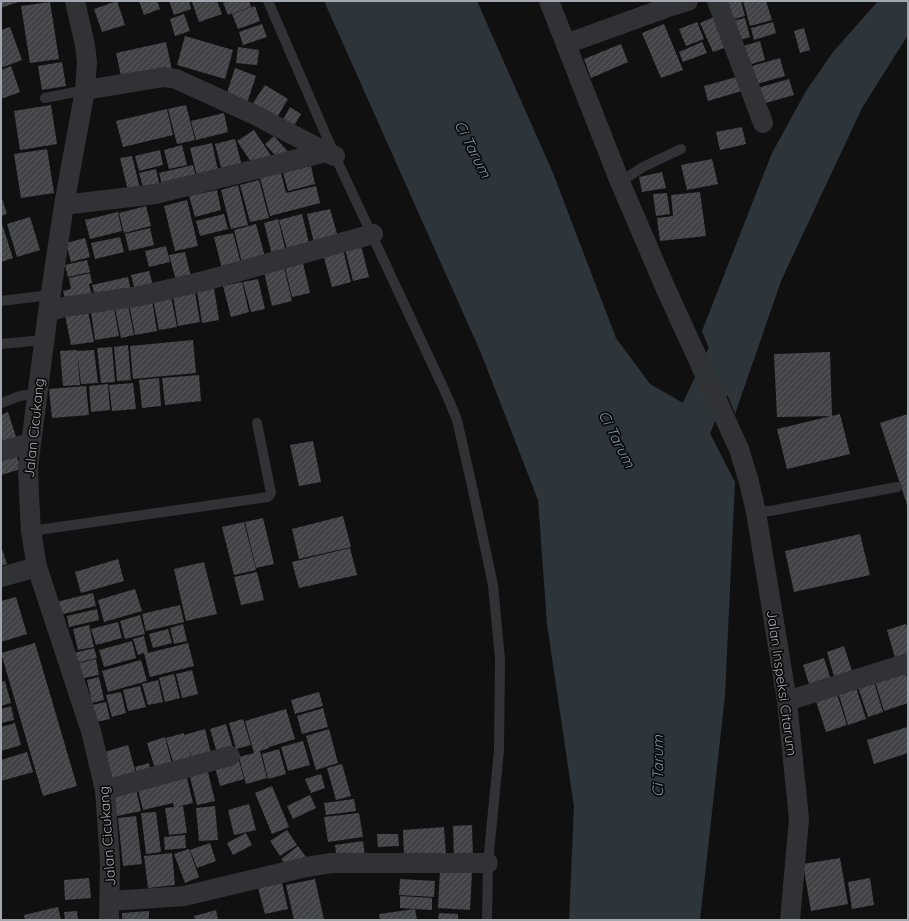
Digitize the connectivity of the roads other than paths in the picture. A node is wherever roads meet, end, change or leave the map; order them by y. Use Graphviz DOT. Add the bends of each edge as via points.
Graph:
graph roads {
  1 [pos="268,1"];
  2 [pos="549,1"];
  3 [pos="688,1"];
  4 [pos="717,1"];
  5 [pos="79,2"];
  6 [pos="667,4"];
  7 [pos="566,44"];
  8 [pos="85,90"];
  9 [pos="45,98"];
  10 [pos="763,123"];
  11 [pos="681,149"];
  12 [pos="330,154"];
  13 [pos="620,182"];
  14 [pos="64,205"];
  15 [pos="373,234"];
  16 [pos="1,301"];
  17 [pos="49,303"];
  18 [pos="44,340"];
  19 [pos="1,344"];
  20 [pos="37,393"];
  21 [pos="1,403"];
  22 [pos="257,423"];
  23 [pos="31,443"];
  24 [pos="1,451"];
  25 [pos="897,487"];
  26 [pos="756,512"];
  27 [pos="31,531"];
  28 [pos="36,567"];
  29 [pos="1,577"];
  30 [pos="908,662"];
  31 [pos="787,701"];
  32 [pos="230,756"];
  33 [pos="105,790"];
  34 [pos="488,863"];
  35 [pos="110,911"];
  36 [pos="487,920"];
  37 [pos="790,920"];
  1 -- 12 [label="lane"];
  2 -- 7 [label="street, Jalan Inspeksi Citarum"];
  3 -- 6 [label="street"];
  4 -- 10 [label="street"];
  5 -- 8 [label="street, Jalan Cicukang" via="86,56"];
  6 -- 7 [label="street"];
  7 -- 13 [label="street, Jalan Inspeksi Citarum"];
  8 -- 9 [label="lane"];
  8 -- 12 [label="street" via="164,77 176,79 257,116"];
  8 -- 14 [label="street, Jalan Cicukang"];
  11 -- 13 [label="lane" via="643,167"];
  12 -- 14 [label="street" via="155,194"];
  12 -- 15 [label="lane"];
  13 -- 26 [label="street, Jalan Inspeksi Citarum" via="739,450"];
  14 -- 17 [label="street, Jalan Cicukang"];
  15 -- 17 [label="street" via="140,296 64,307"];
  15 -- 34 [label="lane" via="457,420 493,586 500,659 499,750"];
  16 -- 17 [label="lane"];
  17 -- 18 [label="street, Jalan Cicukang"];
  18 -- 19 [label="lane"];
  18 -- 20 [label="street, Jalan Cicukang"];
  20 -- 21 [label="lane"];
  20 -- 23 [label="street, Jalan Cicukang"];
  22 -- 27 [label="lane" via="271,493 268,497"];
  23 -- 24 [label="street"];
  23 -- 27 [label="street, Jalan Cicukang" via="28,467"];
  25 -- 26 [label="lane"];
  26 -- 31 [label="street, Jalan Inspeksi Citarum"];
  27 -- 28 [label="street, Jalan Cicukang"];
  28 -- 29 [label="street"];
  28 -- 33 [label="street, Jalan Cicukang" via="91,731"];
  30 -- 31 [label="street"];
  31 -- 37 [label="street, Jalan Inspeksi Citarum" via="799,819"];
  32 -- 33 [label="street"];
  33 -- 35 [label="street, Jalan Cicukang" via="110,854"];
  34 -- 35 [label="street" via="332,863"];
  34 -- 36 [label="lane"];
}
